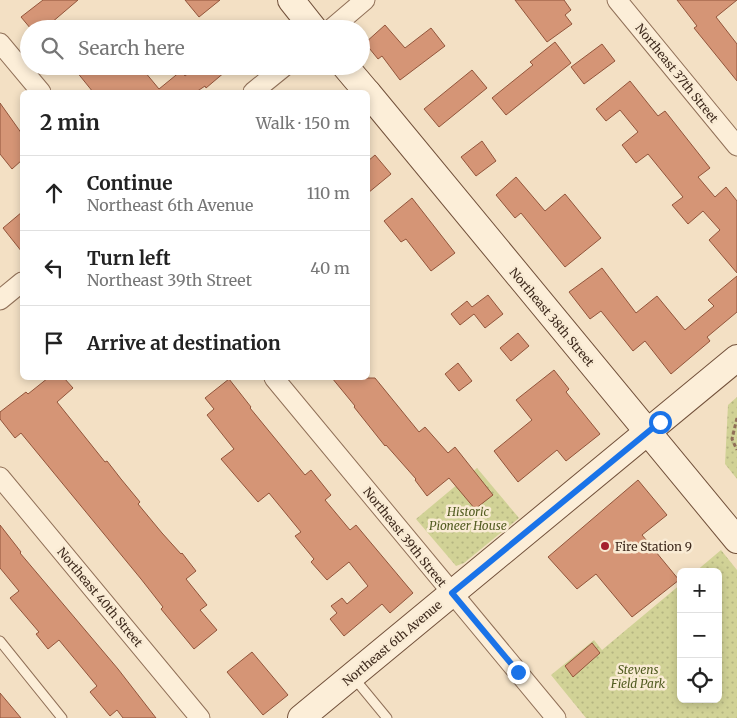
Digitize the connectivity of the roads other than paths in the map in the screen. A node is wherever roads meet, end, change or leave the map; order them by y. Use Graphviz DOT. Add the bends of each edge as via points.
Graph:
graph roads {
  1 [pos="291,0"];
  2 [pos="365,0"];
  3 [pos="617,0"];
  4 [pos="307,20"];
  5 [pos="342,20"];
  6 [pos="0,43"];
  7 [pos="20,67"];
  8 [pos="27,75"];
  9 [pos="274,75"];
  10 [pos="352,75"];
  11 [pos="39,90"];
  12 [pos="255,90"];
  13 [pos="365,90"];
  14 [pos="370,97"];
  15 [pos="737,146"];
  16 [pos="20,284"];
  17 [pos="0,300"];
  18 [pos="737,358"];
  19 [pos="276,380"];
  20 [pos="648,432"];
  21 [pos="0,477"];
  22 [pos="737,540"];
  23 [pos="452,593"];
  24 [pos="0,641"];
  25 [pos="352,676"];
  26 [pos="62,718"];
  27 [pos="200,718"];
  28 [pos="301,718"];
  29 [pos="387,718"];
  30 [pos="556,718"];
  1 -- 4 [label="street"];
  2 -- 5 [label="street"];
  3 -- 15 [label="street, Northeast 37th Street"];
  6 -- 7 [label="street"];
  8 -- 11 [label="street"];
  9 -- 12 [label="street"];
  10 -- 13 [label="street, Northeast 38th Street"];
  14 -- 20 [label="street, Northeast 38th Street"];
  16 -- 17 [label="street"];
  18 -- 20 [label="street, Northeast 6th Avenue"];
  19 -- 23 [label="street, Northeast 39th Street"];
  20 -- 22 [label="street, Northeast 38th Street"];
  20 -- 23 [label="street, Northeast 6th Avenue"];
  21 -- 27 [label="street, Northeast 40th Street"];
  23 -- 25 [label="street, Northeast 6th Avenue"];
  23 -- 30 [label="street, Northeast 39th Street"];
  24 -- 26 [label="lane"];
  25 -- 28 [label="street, Northeast 6th Avenue"];
  25 -- 29 [label="lane"];
}
